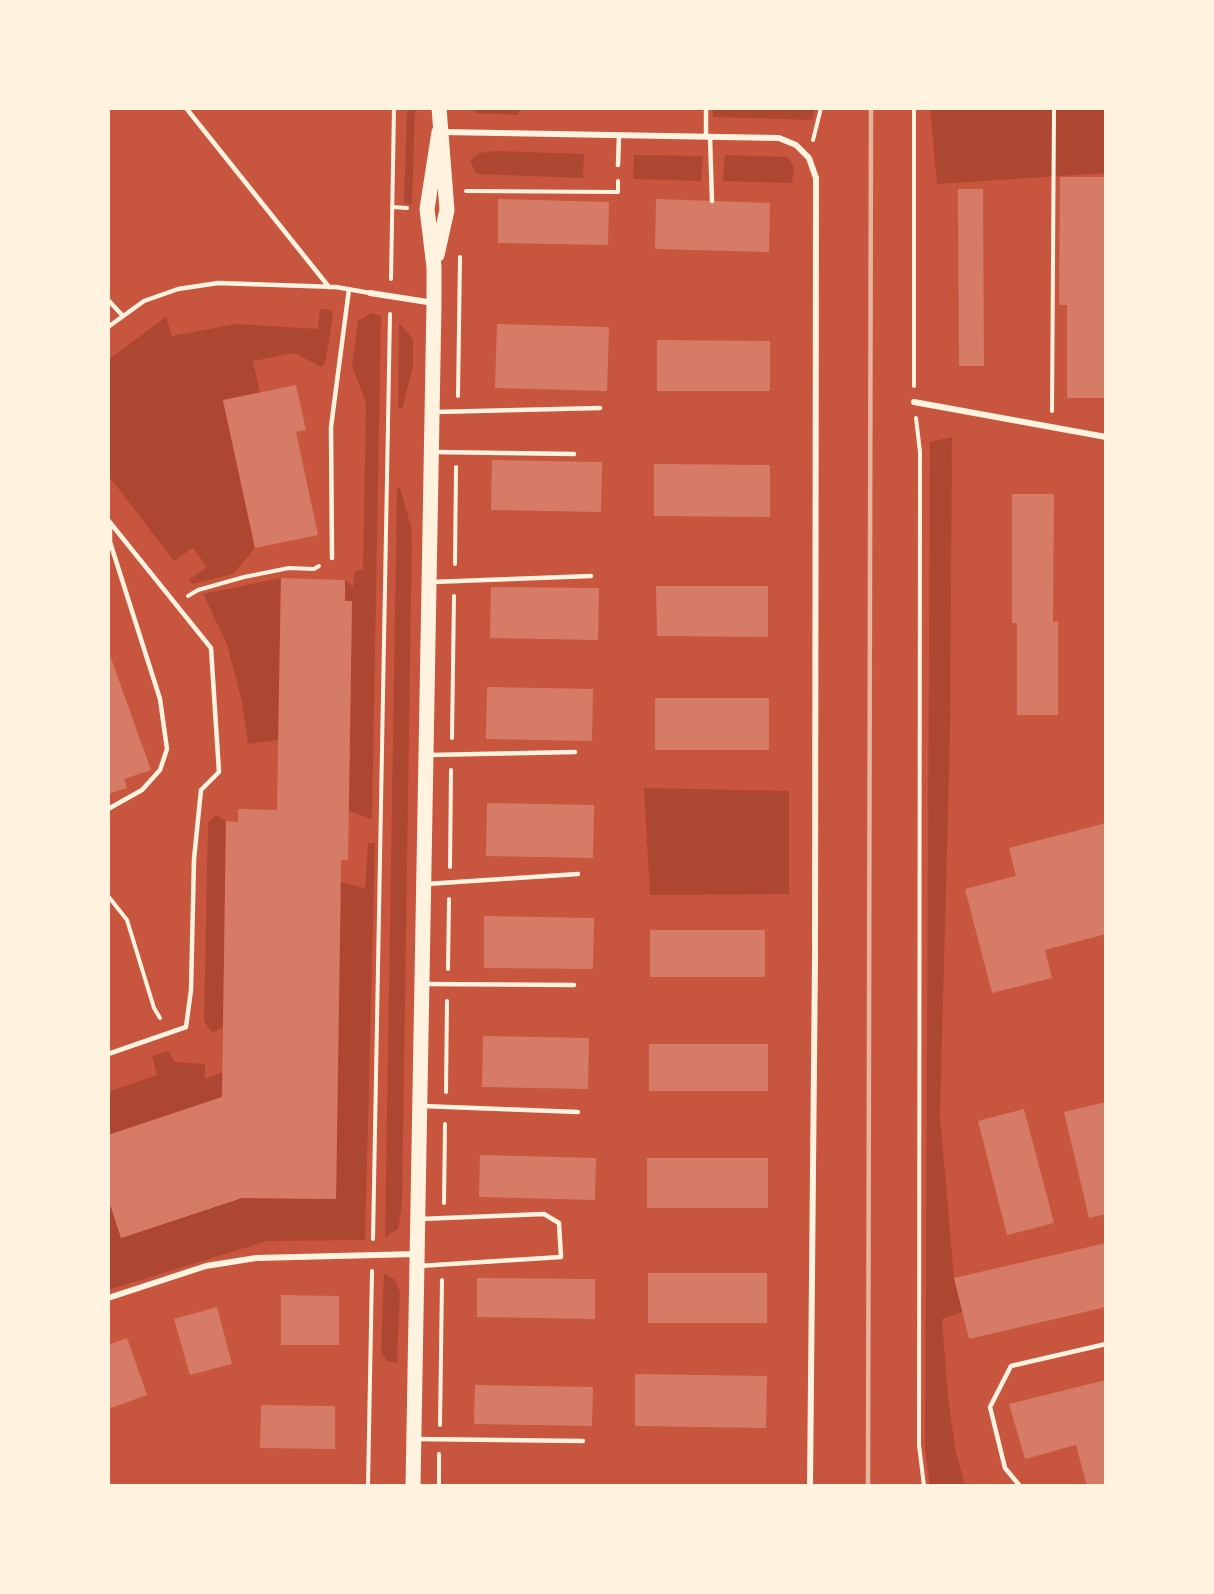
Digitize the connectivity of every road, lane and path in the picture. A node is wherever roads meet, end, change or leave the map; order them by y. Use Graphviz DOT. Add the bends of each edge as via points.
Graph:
graph roads {
  1 [pos="186,108"];
  2 [pos="394,108"];
  3 [pos="439,108"];
  4 [pos="705,108"];
  5 [pos="821,108"];
  6 [pos="914,108"];
  7 [pos="1054,108"];
  8 [pos="439,132"];
  9 [pos="619,135"];
  10 [pos="708,137"];
  11 [pos="808,158"];
  12 [pos="618,165"];
  13 [pos="461,200"];
  14 [pos="712,201"];
  15 [pos="461,245"];
  16 [pos="329,287"];
  17 [pos="349,289"];
  18 [pos="370,293"];
  19 [pos="391,296"];
  20 [pos="108,300"];
  21 [pos="434,303"];
  22 [pos="123,316"];
  23 [pos="108,327"];
  24 [pos="914,402"];
  25 [pos="600,408"];
  26 [pos="432,412"];
  27 [pos="458,412"];
  28 [pos="1052,427"];
  29 [pos="1106,437"];
  30 [pos="432,452"];
  31 [pos="457,452"];
  32 [pos="574,454"];
  33 [pos="109,522"];
  34 [pos="332,558"];
  35 [pos="591,576"];
  36 [pos="454,581"];
  37 [pos="429,582"];
  38 [pos="175,603"];
  39 [pos="575,752"];
  40 [pos="452,754"];
  41 [pos="426,755"];
  42 [pos="108,809"];
  43 [pos="578,874"];
  44 [pos="423,884"];
  45 [pos="449,884"];
  46 [pos="108,896"];
  47 [pos="422,984"];
  48 [pos="448,984"];
  49 [pos="574,985"];
  50 [pos="169,1032"];
  51 [pos="108,1054"];
  52 [pos="419,1106"];
  53 [pos="445,1108"];
  54 [pos="578,1112"];
  55 [pos="444,1218"];
  56 [pos="417,1219"];
  57 [pos="372,1254"];
  58 [pos="416,1260"];
  59 [pos="443,1265"];
  60 [pos="108,1298"];
  61 [pos="1106,1344"];
  62 [pos="414,1439"];
  63 [pos="440,1439"];
  64 [pos="583,1441"];
  65 [pos="368,1486"];
  66 [pos="413,1486"];
  67 [pos="439,1486"];
  68 [pos="810,1486"];
  69 [pos="924,1486"];
  70 [pos="1020,1486"];
  1 -- 16 [label="lane"];
  2 -- 19 [label="path"];
  3 -- 8 [label="main road"];
  4 -- 10 [label="lane"];
  5 -- 11 [label="path"];
  6 -- 24 [label="path"];
  7 -- 28 [label="path"];
  8 -- 9 [label="street"];
  8 -- 21 [label="main road" via="427,209"];
  9 -- 10 [label="street"];
  9 -- 12 [label="lane"];
  10 -- 11 [label="street" via="779,138 795,145"];
  10 -- 14 [label="lane"];
  11 -- 68 [label="street" via="816,178"];
  12 -- 13 [label="path" via="618,192 462,191"];
  15 -- 27 [label="path"];
  16 -- 17 [label="lane"];
  16 -- 22 [label="lane" via="218,283 178,289 144,301"];
  17 -- 18 [label="lane"];
  17 -- 34 [label="lane" via="331,427"];
  18 -- 19 [label="street"];
  19 -- 21 [label="street"];
  19 -- 57 [label="path"];
  20 -- 22 [label="lane"];
  21 -- 26 [label="main road"];
  22 -- 23 [label="lane"];
  24 -- 28 [label="street"];
  24 -- 69 [label="path" via="920,452 918,1445"];
  25 -- 27 [label="lane"];
  26 -- 27 [label="lane"];
  26 -- 30 [label="main road"];
  28 -- 29 [label="street"];
  30 -- 31 [label="lane"];
  30 -- 37 [label="main road"];
  31 -- 32 [label="lane"];
  31 -- 36 [label="path"];
  33 -- 38 [label="lane"];
  33 -- 42 [label="lane" via="110,542 160,699 167,749 160,770 142,790"];
  34 -- 38 [label="path" via="314,569 289,568 198,590"];
  35 -- 36 [label="lane"];
  36 -- 37 [label="lane"];
  36 -- 40 [label="path"];
  37 -- 41 [label="main road"];
  38 -- 50 [label="lane" via="211,648 219,772 201,790 186,1027"];
  39 -- 40 [label="lane"];
  40 -- 41 [label="lane"];
  40 -- 45 [label="path"];
  41 -- 44 [label="main road"];
  43 -- 45 [label="lane"];
  44 -- 45 [label="lane"];
  44 -- 47 [label="main road"];
  45 -- 48 [label="path"];
  46 -- 50 [label="path" via="127,920 154,1008"];
  47 -- 48 [label="lane"];
  47 -- 52 [label="main road"];
  48 -- 49 [label="lane"];
  48 -- 53 [label="path"];
  50 -- 51 [label="lane"];
  52 -- 53 [label="lane"];
  52 -- 56 [label="main road"];
  53 -- 54 [label="lane"];
  53 -- 55 [label="path"];
  55 -- 56 [label="lane"];
  55 -- 59 [label="lane" via="544,1214 559,1223 561,1257"];
  56 -- 58 [label="main road"];
  57 -- 58 [label="street"];
  57 -- 60 [label="street" via="256,1258 187,1271"];
  57 -- 65 [label="path"];
  58 -- 59 [label="lane"];
  58 -- 62 [label="main road"];
  59 -- 63 [label="path"];
  61 -- 70 [label="lane" via="1011,1366 990,1407 1005,1468"];
  62 -- 63 [label="lane"];
  62 -- 66 [label="main road"];
  63 -- 64 [label="lane"];
  63 -- 67 [label="path"];
}
